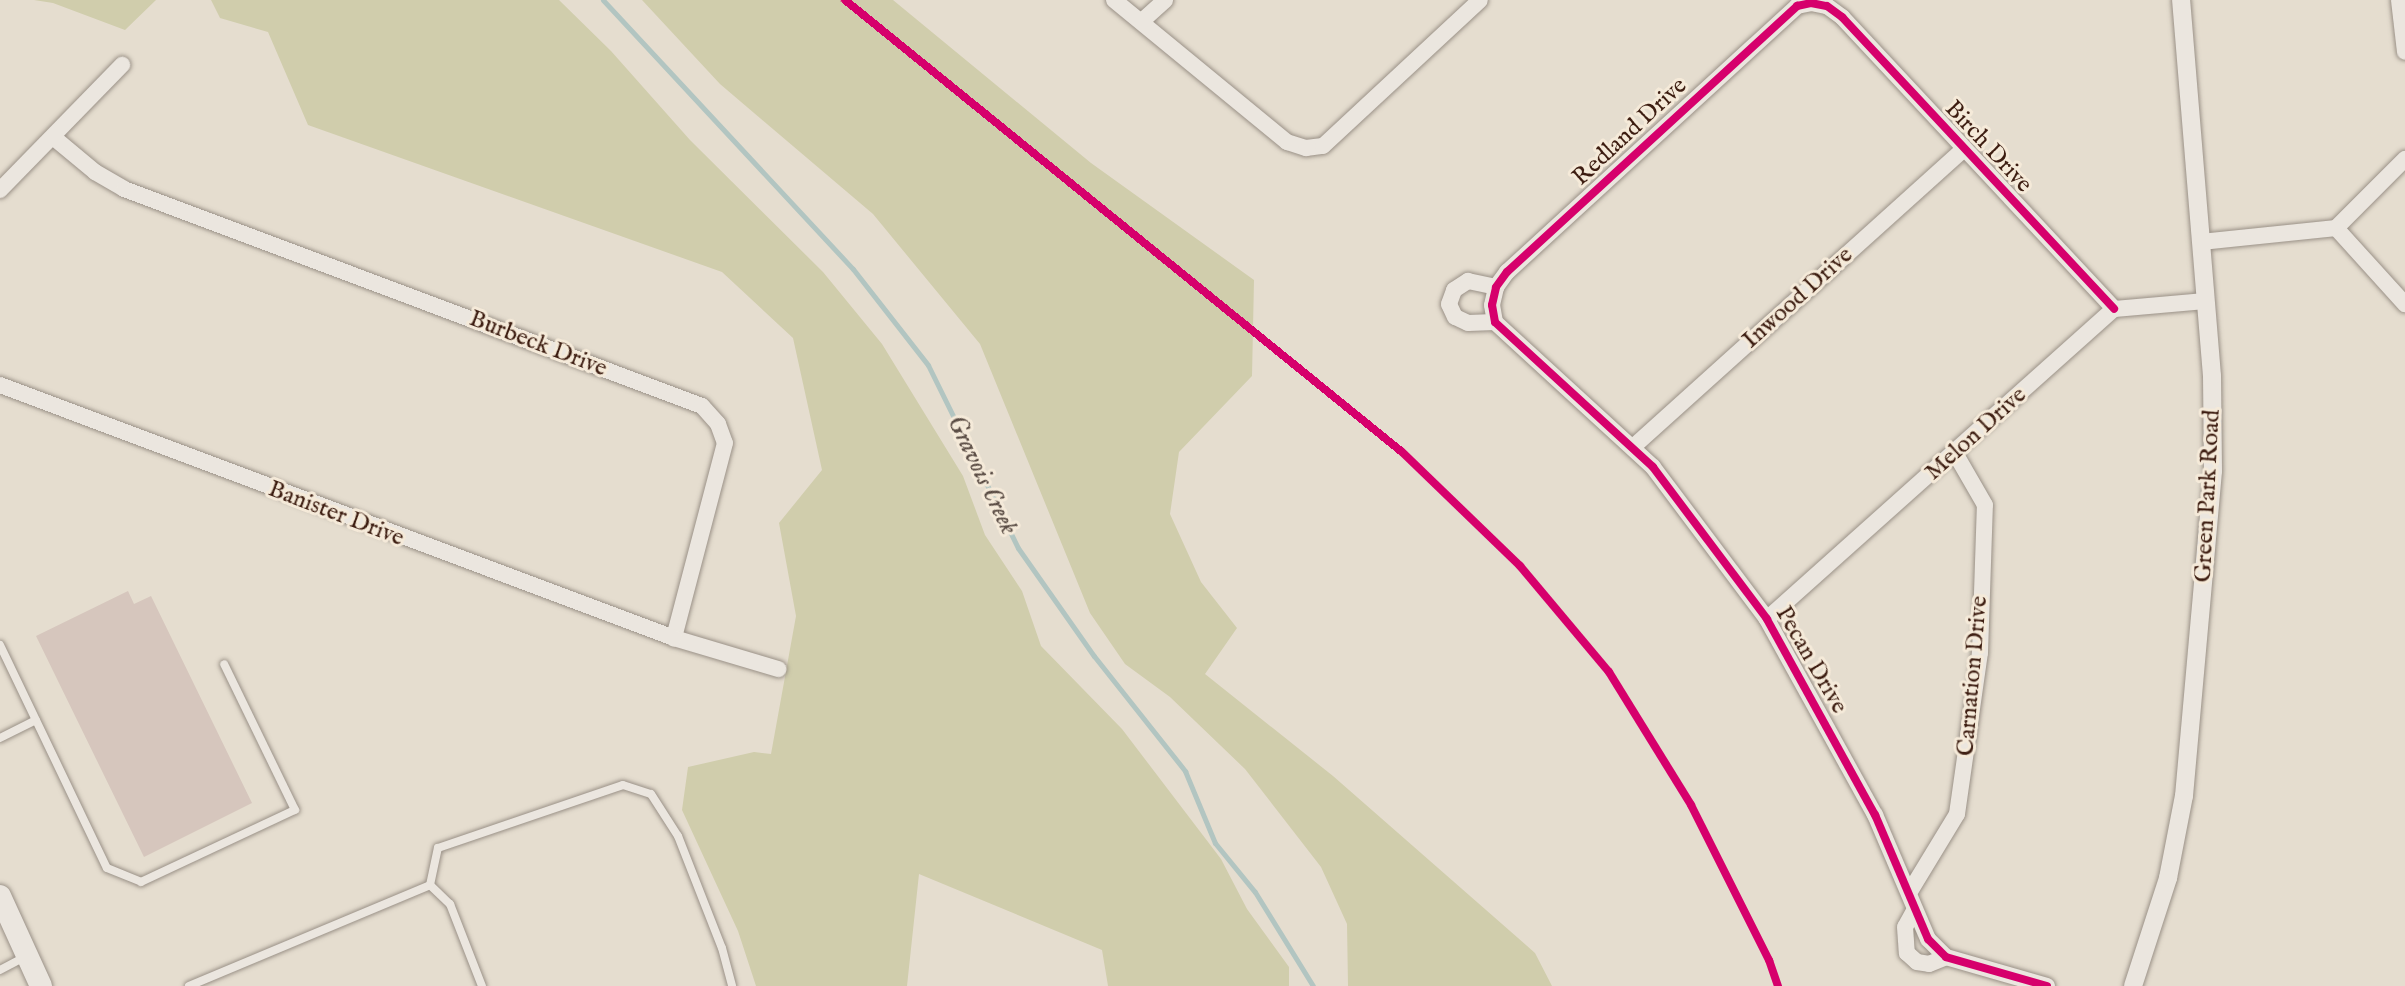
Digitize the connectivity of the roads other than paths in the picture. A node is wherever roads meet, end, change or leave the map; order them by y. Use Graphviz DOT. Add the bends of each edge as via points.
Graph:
graph roads {
  1 [pos="1114,0"];
  2 [pos="1165,0"];
  3 [pos="1480,0"];
  4 [pos="2181,0"];
  5 [pos="2399,0"];
  6 [pos="1801,3"];
  7 [pos="1835,6"];
  8 [pos="1142,21"];
  9 [pos="2405,52"];
  10 [pos="122,65"];
  11 [pos="53,137"];
  12 [pos="1963,150"];
  13 [pos="2405,159"];
  14 [pos="0,190"];
  15 [pos="2336,228"];
  16 [pos="2201,242"];
  17 [pos="1496,287"];
  18 [pos="2206,301"];
  19 [pos="2405,304"];
  20 [pos="2114,309"];
  21 [pos="1495,322"];
  22 [pos="0,385"];
  23 [pos="1633,447"];
  24 [pos="1955,453"];
  25 [pos="1767,619"];
  26 [pos="674,638"];
  27 [pos="0,645"];
  28 [pos="224,664"];
  29 [pos="778,669"];
  30 [pos="36,720"];
  31 [pos="0,738"];
  32 [pos="430,885"];
  33 [pos="1909,893"];
  34 [pos="0,896"];
  35 [pos="1914,911"];
  36 [pos="27,956"];
  37 [pos="1946,957"];
  38 [pos="0,970"];
  39 [pos="41,986"];
  40 [pos="189,986"];
  41 [pos="482,986"];
  42 [pos="732,986"];
  43 [pos="2047,986"];
  44 [pos="2133,986"];
  1 -- 8 [label="street"];
  2 -- 8 [label="street"];
  3 -- 8 [label="street" via="1323,146 1306,148 1287,142"];
  4 -- 16 [label="street, Green Park Road"];
  5 -- 9 [label="street"];
  6 -- 7 [label="street, Birch Drive"];
  6 -- 17 [label="street, Redland Drive"];
  7 -- 12 [label="street, Birch Drive"];
  10 -- 11 [label="street"];
  11 -- 14 [label="street"];
  11 -- 26 [label="street, Burbeck Drive" via="124,189 702,406 718,424 725,443"];
  12 -- 20 [label="street, Birch Drive"];
  12 -- 23 [label="street, Inwood Drive"];
  13 -- 15 [label="street"];
  15 -- 16 [label="street"];
  15 -- 19 [label="street"];
  16 -- 18 [label="street, Green Park Road"];
  17 -- 21 [label="street, Redland Drive"];
  17 -- 21 [label="street" via="1468,281 1454,290 1449,304 1455,317 1468,323"];
  18 -- 20 [label="street"];
  18 -- 44 [label="street, Green Park Road" via="2213,471 2190,746 2168,878"];
  20 -- 24 [label="street, Melon Drive"];
  21 -- 23 [label="street, Pecan Drive"];
  22 -- 26 [label="street, Banister Drive"];
  23 -- 25 [label="street, Pecan Drive"];
  24 -- 25 [label="street, Melon Drive"];
  24 -- 33 [label="street, Carnation Drive" via="1985,505 1980,653 1957,814"];
  25 -- 33 [label="street, Pecan Drive" via="1875,815"];
  26 -- 29 [label="street"];
  27 -- 30 [label="lane"];
  28 -- 30 [label="lane" via="295,810 141,882 107,868"];
  30 -- 31 [label="lane"];
  32 -- 40 [label="lane"];
  32 -- 41 [label="lane" via="450,904"];
  32 -- 42 [label="lane" via="438,848 623,785 651,794 678,836"];
  33 -- 35 [label="street, Pecan Drive"];
  34 -- 36 [label="main road"];
  35 -- 37 [label="street, Pecan Drive" via="1928,939"];
  35 -- 37 [label="street, Pecan Drive" via="1905,927 1907,953 1929,964"];
  36 -- 38 [label="lane"];
  36 -- 39 [label="main road"];
  37 -- 43 [label="street, Pecan Drive"];
}
